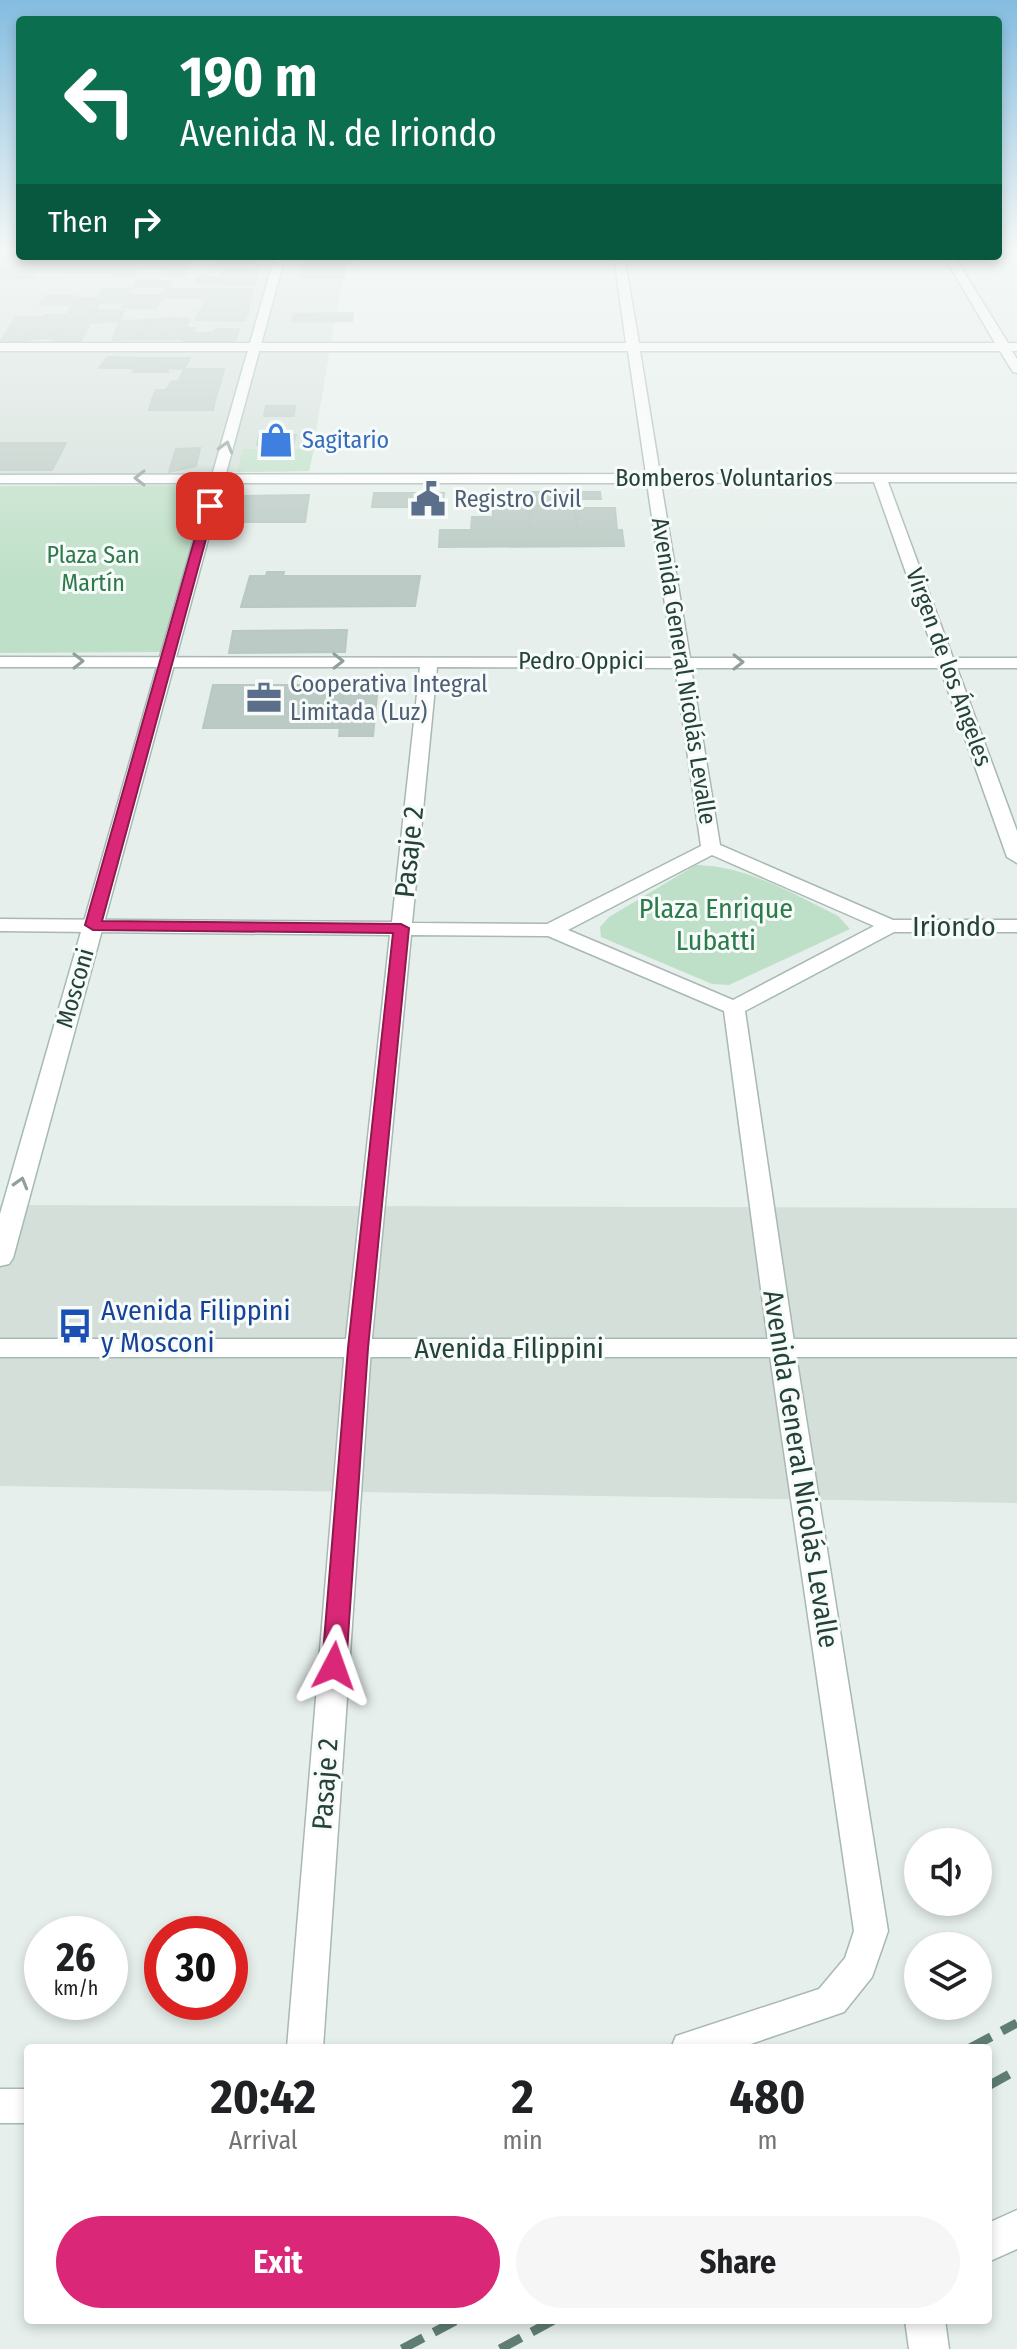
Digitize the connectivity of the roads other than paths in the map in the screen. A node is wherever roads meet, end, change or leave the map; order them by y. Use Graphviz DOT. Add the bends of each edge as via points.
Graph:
graph roads {
  1 [pos="250,361"];
  2 [pos="636,361"];
  3 [pos="218,478"];
  4 [pos="654,478"];
  5 [pos="879,478"];
  6 [pos="1017,478"];
  7 [pos="0,479"];
  8 [pos="167,660"];
  9 [pos="429,661"];
  10 [pos="682,661"];
  11 [pos="0,662"];
  12 [pos="1017,663"];
  13 [pos="949,664"];
  14 [pos="711,848"];
  15 [pos="1017,857"];
  16 [pos="0,925"];
  17 [pos="93,925"];
  18 [pos="890,926"];
  19 [pos="1017,926"];
  20 [pos="401,928"];
  21 [pos="551,930"];
  22 [pos="734,1008"];
  23 [pos="0,1258"];
  24 [pos="0,1348"];
  25 [pos="358,1348"];
  26 [pos="1017,1348"];
  27 [pos="782,1349"];
  28 [pos="305,2044"];
  29 [pos="701,2044"];
  30 [pos="0,2106"];
  31 [pos="24,2106"];
  32 [pos="1017,2229"];
  33 [pos="992,2241"];
  34 [pos="926,2324"];
  35 [pos="929,2349"];
  3 -- 1 [label="street, Mosconi, one-way"];
  2 -- 4 [label="street, Avenida General Nicolás Levalle"];
  3 -- 4 [label="street, Bomberos Voluntarios"];
  3 -- 7 [label="street, Bomberos Voluntarios, one-way"];
  3 -- 8 [label="street, Mosconi"];
  4 -- 5 [label="street, Bomberos Voluntarios"];
  4 -- 10 [label="street, Avenida General Nicolás Levalle"];
  5 -- 6 [label="street, Bomberos Voluntarios"];
  5 -- 13 [label="street, Virgen de los Ángeles"];
  8 -- 9 [label="street, Pedro Oppici, one-way"];
  11 -- 8 [label="street, Pedro Oppici, one-way"];
  8 -- 17 [label="street, Mosconi"];
  9 -- 10 [label="street, Pedro Oppici"];
  9 -- 20 [label="street, Pasaje 2"];
  10 -- 13 [label="street, Pedro Oppici, one-way"];
  10 -- 14 [label="street, Avenida General Nicolás Levalle"];
  12 -- 13 [label="street, Pedro Oppici"];
  13 -- 15 [label="street, Virgen de los Ángeles"];
  14 -- 18 [label="street"];
  14 -- 21 [label="street"];
  16 -- 17 [label="street"];
  17 -- 20 [label="street"];
  23 -- 17 [label="street, Mosconi, one-way"];
  18 -- 19 [label="street, Iriondo"];
  18 -- 22 [label="street"];
  20 -- 21 [label="street"];
  20 -- 25 [label="street, Pasaje 2"];
  21 -- 22 [label="street"];
  22 -- 27 [label="street, Avenida General Nicolás Levalle"];
  24 -- 25 [label="street, Avenida Filippini"];
  25 -- 27 [label="street, Avenida Filippini"];
  25 -- 28 [label="street, Pasaje 2"];
  26 -- 27 [label="street, Avenida Filippini"];
  27 -- 29 [label="street, Avenida General Nicolás Levalle" via="871,1931 860,1966 831,2001"];
  30 -- 31 [label="street"];
  32 -- 33 [label="street"];
  34 -- 35 [label="street"];
}
